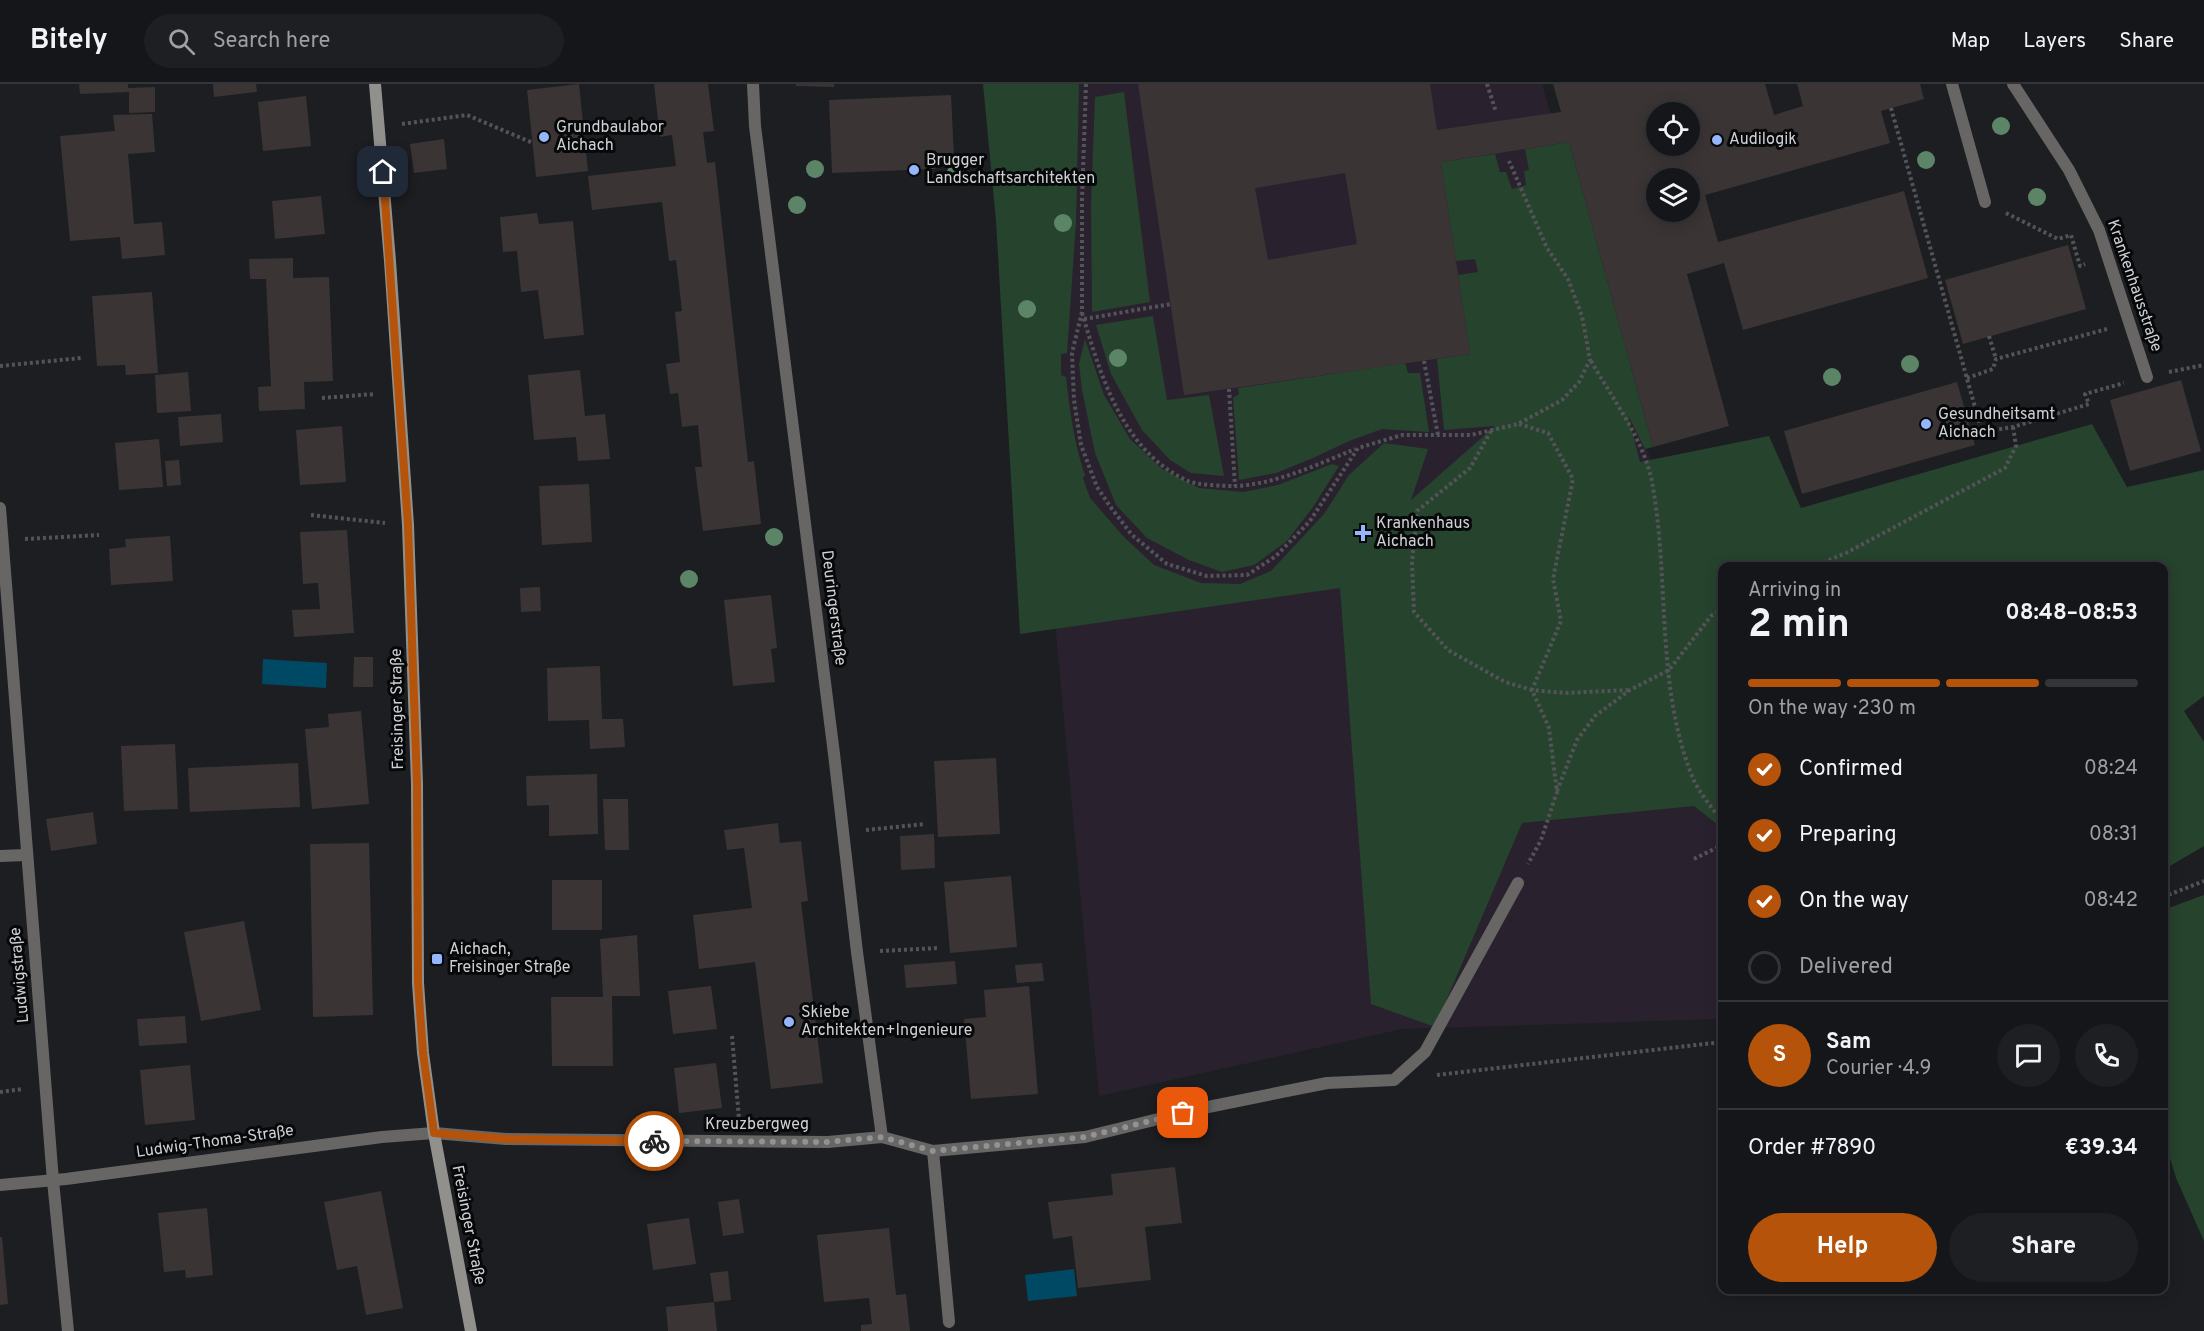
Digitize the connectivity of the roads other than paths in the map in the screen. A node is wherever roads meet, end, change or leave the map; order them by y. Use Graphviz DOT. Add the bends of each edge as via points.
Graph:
graph roads {
  1 [pos="375,84"];
  2 [pos="753,84"];
  3 [pos="1952,84"];
  4 [pos="2013,84"];
  5 [pos="1984,202"];
  6 [pos="2147,377"];
  7 [pos="0,508"];
  8 [pos="26,855"];
  9 [pos="0,856"];
  10 [pos="1518,883"];
  11 [pos="434,1133"];
  12 [pos="882,1137"];
  13 [pos="933,1151"];
  14 [pos="53,1180"];
  15 [pos="0,1185"];
  16 [pos="949,1322"];
  17 [pos="68,1331"];
  18 [pos="471,1331"];
  1 -- 11 [label="main road, Freisinger Straße" via="408,525 417,784 418,983"];
  2 -- 12 [label="street, Deuringerstraße" via="755,126"];
  3 -- 5 [label="street"];
  4 -- 6 [label="street, Krankenhausstraße" via="2069,170 2098,230"];
  7 -- 8 [label="street, Ludwigstraße"];
  8 -- 9 [label="street"];
  8 -- 14 [label="street, Ludwigstraße"];
  10 -- 13 [label="street, Kreuzbergweg" via="1425,1052 1394,1080 1328,1083 1085,1137"];
  11 -- 12 [label="street, Kreuzbergweg" via="506,1139 828,1142"];
  11 -- 14 [label="street, Ludwig-Thoma-Straße"];
  11 -- 18 [label="main road, Freisinger Straße"];
  12 -- 13 [label="street, Kreuzbergweg"];
  13 -- 16 [label="street"];
  14 -- 15 [label="street, Ludwig-Thoma-Straße"];
  14 -- 17 [label="street, Ludwigstraße"];
}
